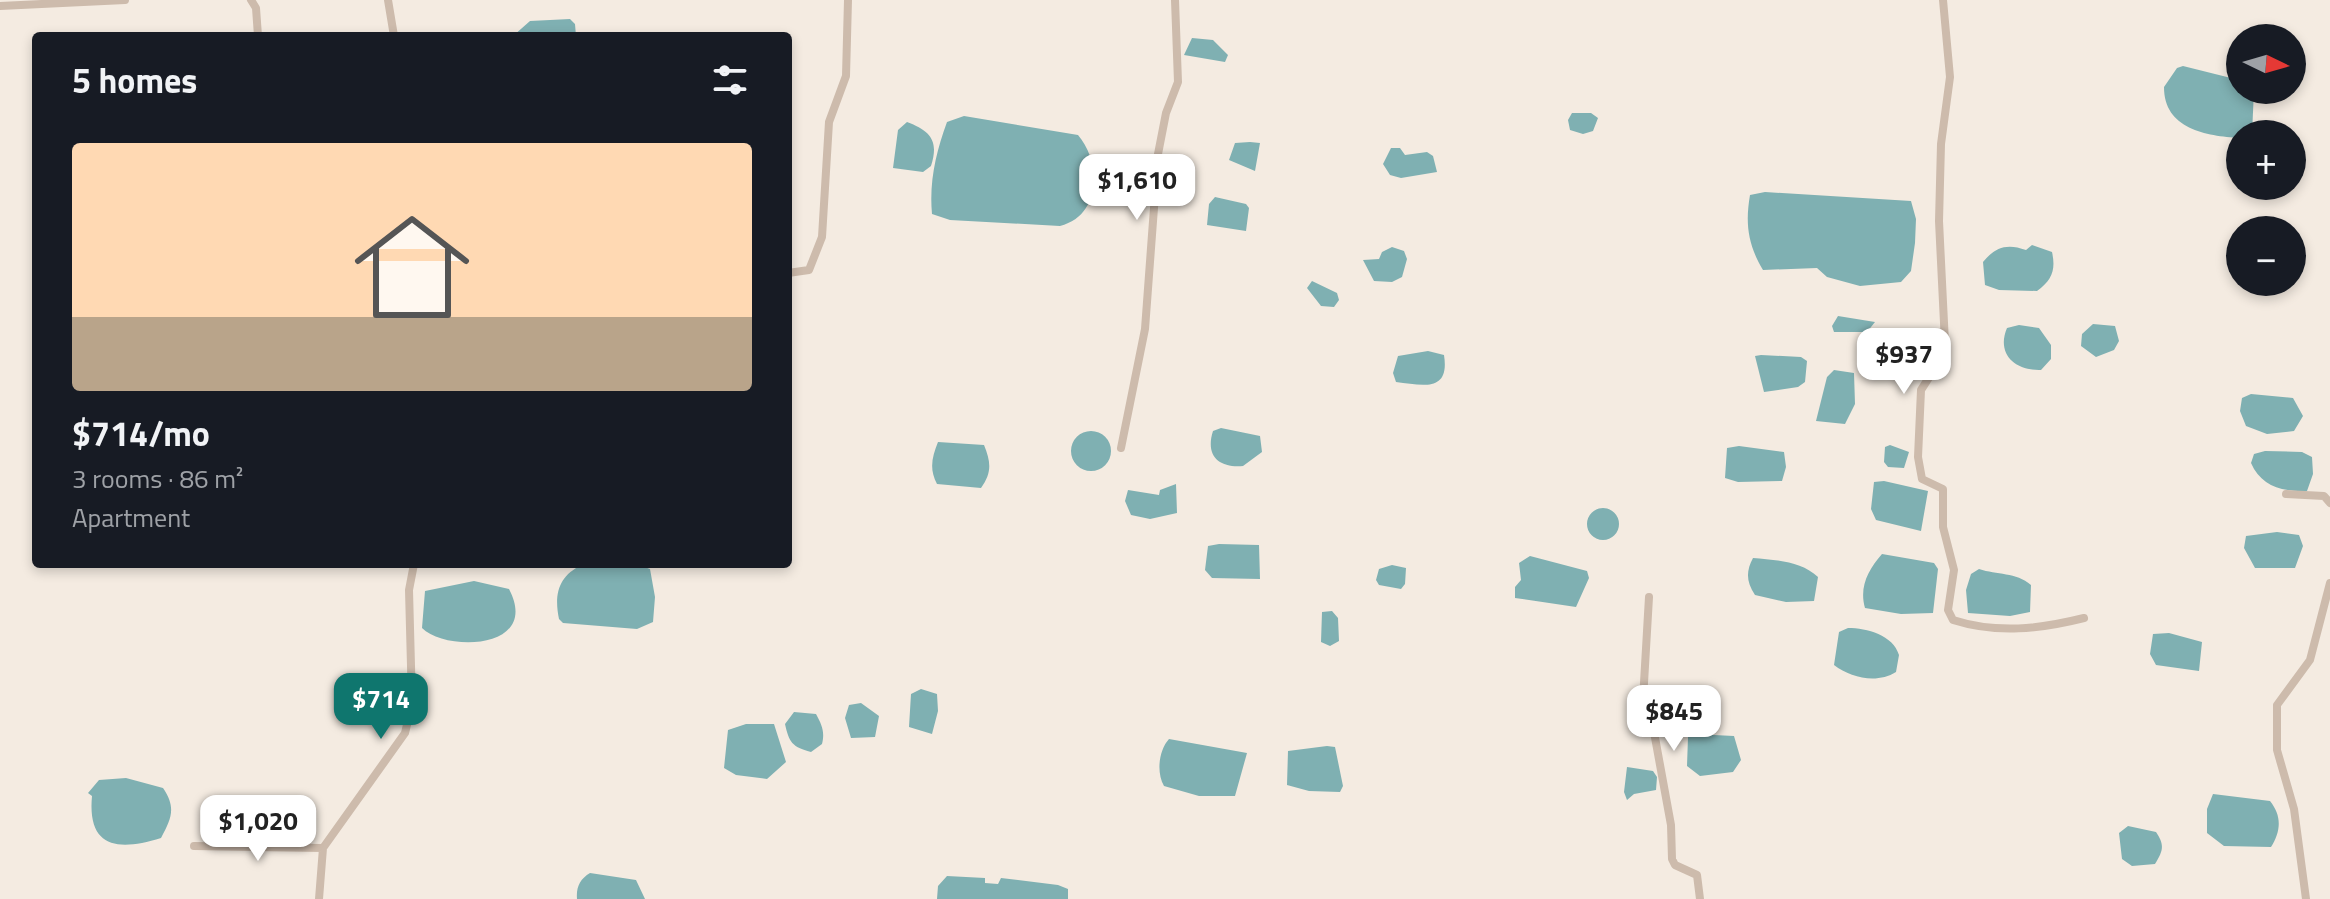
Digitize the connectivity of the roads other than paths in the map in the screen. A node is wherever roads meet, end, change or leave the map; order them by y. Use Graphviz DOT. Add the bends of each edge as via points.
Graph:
graph roads {
  1 [pos="125,0"];
  2 [pos="251,0"];
  3 [pos="388,0"];
  4 [pos="848,0"];
  5 [pos="1175,0"];
  6 [pos="1943,0"];
  7 [pos="0,6"];
  8 [pos="258,32"];
  9 [pos="393,32"];
  10 [pos="792,272"];
  11 [pos="1121,448"];
  12 [pos="2286,494"];
  13 [pos="2330,503"];
  14 [pos="413,568"];
  15 [pos="2330,583"];
  16 [pos="1649,597"];
  17 [pos="2084,618"];
  18 [pos="194,846"];
  19 [pos="323,848"];
  20 [pos="319,899"];
  21 [pos="1700,899"];
  22 [pos="2306,899"];
  1 -- 7 [label="street"];
  2 -- 8 [label="street"];
  3 -- 9 [label="street"];
  4 -- 10 [label="street" via="846,76 829,122 822,237 809,270"];
  5 -- 11 [label="street" via="1178,82 1158,154 1145,329"];
  6 -- 17 [label="street" via="1950,77 1939,221 1945,343 1921,390 1918,457 1922,479 1943,489 1943,527 1954,570 1948,610 1953,620 1977,628 2041,628"];
  12 -- 13 [label="street" via="2324,496"];
  14 -- 19 [label="street" via="409,590 412,704 405,733"];
  15 -- 22 [label="street" via="2306,670 2277,705 2277,750 2294,809"];
  16 -- 21 [label="street" via="1643,700 1671,825 1672,859 1697,875"];
  18 -- 19 [label="street"];
  19 -- 20 [label="street"];
}
